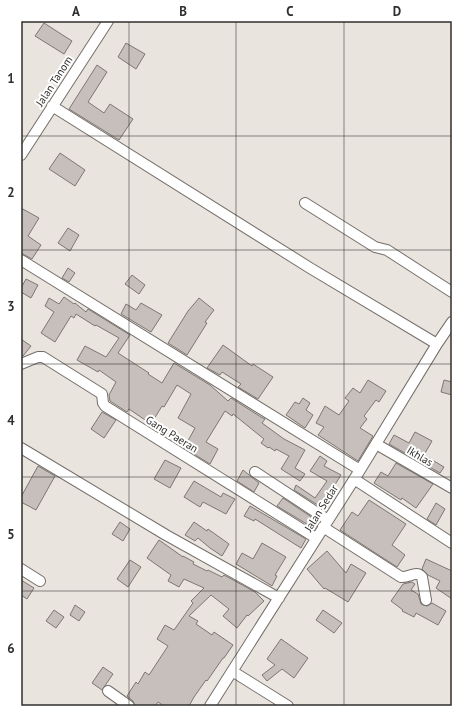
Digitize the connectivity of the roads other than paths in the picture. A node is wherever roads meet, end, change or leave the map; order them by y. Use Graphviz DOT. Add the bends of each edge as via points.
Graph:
graph roads {
  1 [pos="108,21"];
  2 [pos="52,106"];
  3 [pos="21,155"];
  4 [pos="305,203"];
  5 [pos="21,260"];
  6 [pos="452,292"];
  7 [pos="452,322"];
  8 [pos="437,344"];
  9 [pos="21,364"];
  10 [pos="376,444"];
  11 [pos="21,448"];
  12 [pos="360,470"];
  13 [pos="255,472"];
  14 [pos="354,479"];
  15 [pos="452,488"];
  16 [pos="326,523"];
  17 [pos="316,538"];
  18 [pos="452,543"];
  19 [pos="21,569"];
  20 [pos="40,581"];
  21 [pos="278,598"];
  22 [pos="426,600"];
  23 [pos="232,671"];
  24 [pos="108,691"];
  25 [pos="129,706"];
  26 [pos="210,706"];
  27 [pos="288,706"];
  1 -- 2 [label="street, Jalan Tanom"];
  2 -- 3 [label="street, Jalan Tanom"];
  2 -- 8 [label="street" via="310,268"];
  4 -- 6 [label="street" via="375,247 387,250"];
  5 -- 12 [label="street"];
  7 -- 8 [label="street, Jalan Sedar"];
  8 -- 10 [label="street, Jalan Sedar"];
  9 -- 17 [label="street, Gang Paeran" via="43,357 102,394 105,406"];
  10 -- 12 [label="street, Jalan Sedar"];
  10 -- 15 [label="street, Ikhlas"];
  11 -- 21 [label="street" via="166,535"];
  12 -- 14 [label="street, Jalan Sedar"];
  13 -- 16 [label="street"];
  14 -- 16 [label="street, Jalan Sedar"];
  14 -- 18 [label="street"];
  16 -- 17 [label="street, Jalan Sedar"];
  16 -- 22 [label="street" via="401,577 420,575"];
  17 -- 21 [label="street, Jalan Sedar"];
  19 -- 20 [label="street"];
  21 -- 23 [label="street, Jalan Sedar"];
  23 -- 26 [label="street, Jalan Sedar"];
  23 -- 27 [label="street"];
  24 -- 25 [label="street"];
}
